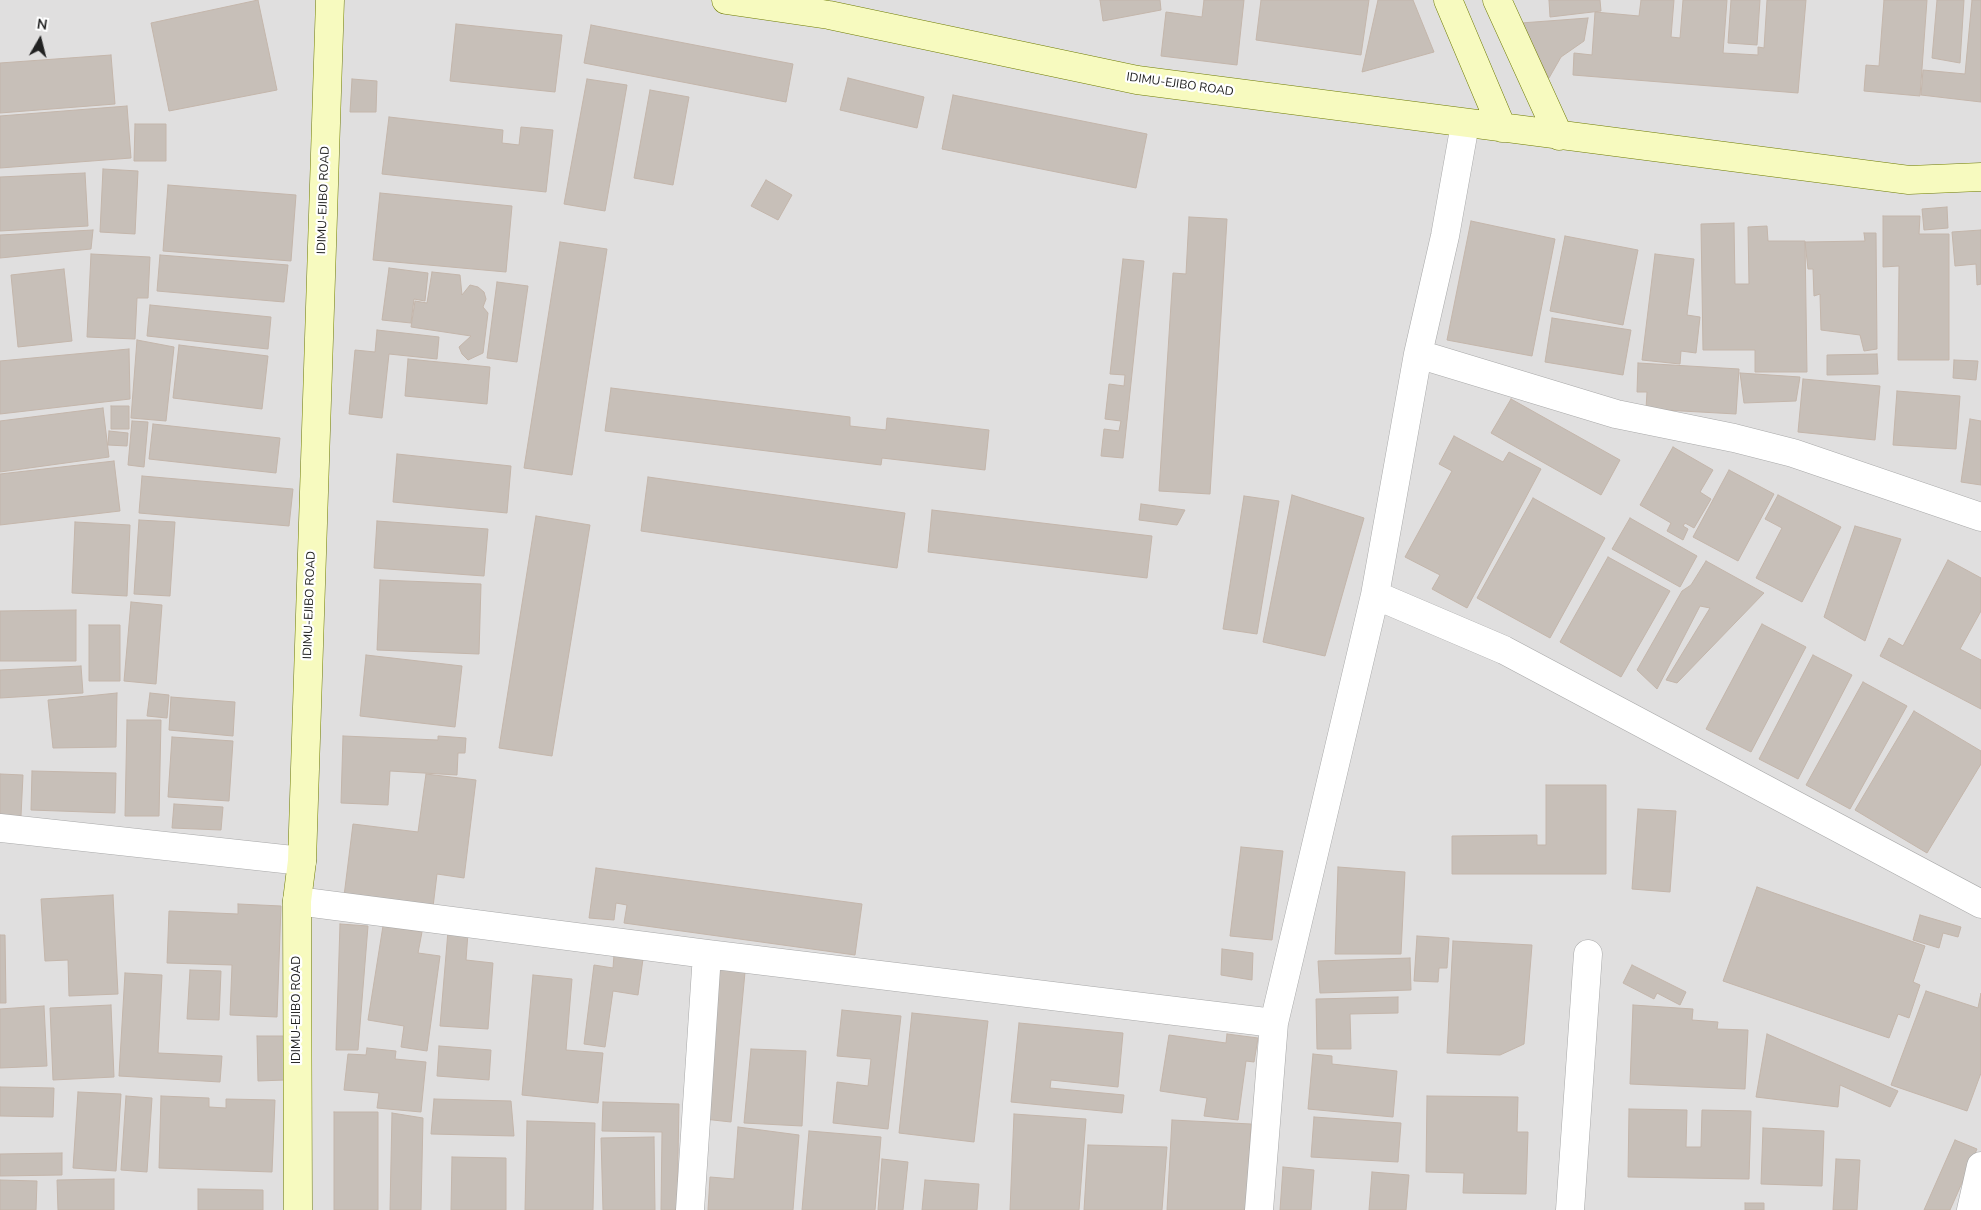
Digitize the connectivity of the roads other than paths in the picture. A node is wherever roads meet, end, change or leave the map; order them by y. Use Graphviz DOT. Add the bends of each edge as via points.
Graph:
graph roads {
  1 [pos="330,0"];
  2 [pos="1448,0"];
  3 [pos="1497,0"];
  4 [pos="743,1"];
  5 [pos="1465,124"];
  6 [pos="1502,128"];
  7 [pos="1559,136"];
  8 [pos="1981,177"];
  9 [pos="1418,354"];
  10 [pos="1981,517"];
  11 [pos="1375,595"];
  12 [pos="0,828"];
  13 [pos="302,861"];
  14 [pos="297,901"];
  15 [pos="1981,904"];
  16 [pos="707,954"];
  17 [pos="1588,954"];
  18 [pos="1274,1023"];
  19 [pos="1981,1166"];
  20 [pos="298,1210"];
  21 [pos="690,1210"];
  22 [pos="1259,1210"];
  23 [pos="1570,1210"];
  24 [pos="1971,1210"];
  1 -- 13 [label="main road, IDIMU-EJIBO ROAD"];
  2 -- 6 [label="main road"];
  3 -- 7 [label="main road"];
  4 -- 5 [label="main road, IDIMU-EJIBO ROAD" via="828,15 1137,80"];
  5 -- 6 [label="main road, IDIMU-EJIBO ROAD"];
  5 -- 9 [label="street" via="1445,236"];
  6 -- 7 [label="main road, IDIMU-EJIBO ROAD"];
  7 -- 8 [label="main road, IDIMU-EJIBO ROAD" via="1909,180"];
  9 -- 10 [label="street" via="1616,414 1793,453"];
  9 -- 11 [label="street"];
  11 -- 15 [label="street" via="1504,650"];
  11 -- 18 [label="street"];
  12 -- 13 [label="street"];
  13 -- 14 [label="main road, IDIMU-EJIBO ROAD"];
  14 -- 16 [label="street"];
  14 -- 20 [label="main road, IDIMU-EJIBO ROAD"];
  16 -- 18 [label="street"];
  16 -- 21 [label="street"];
  17 -- 23 [label="street"];
  18 -- 22 [label="street"];
  19 -- 24 [label="street"];
}
